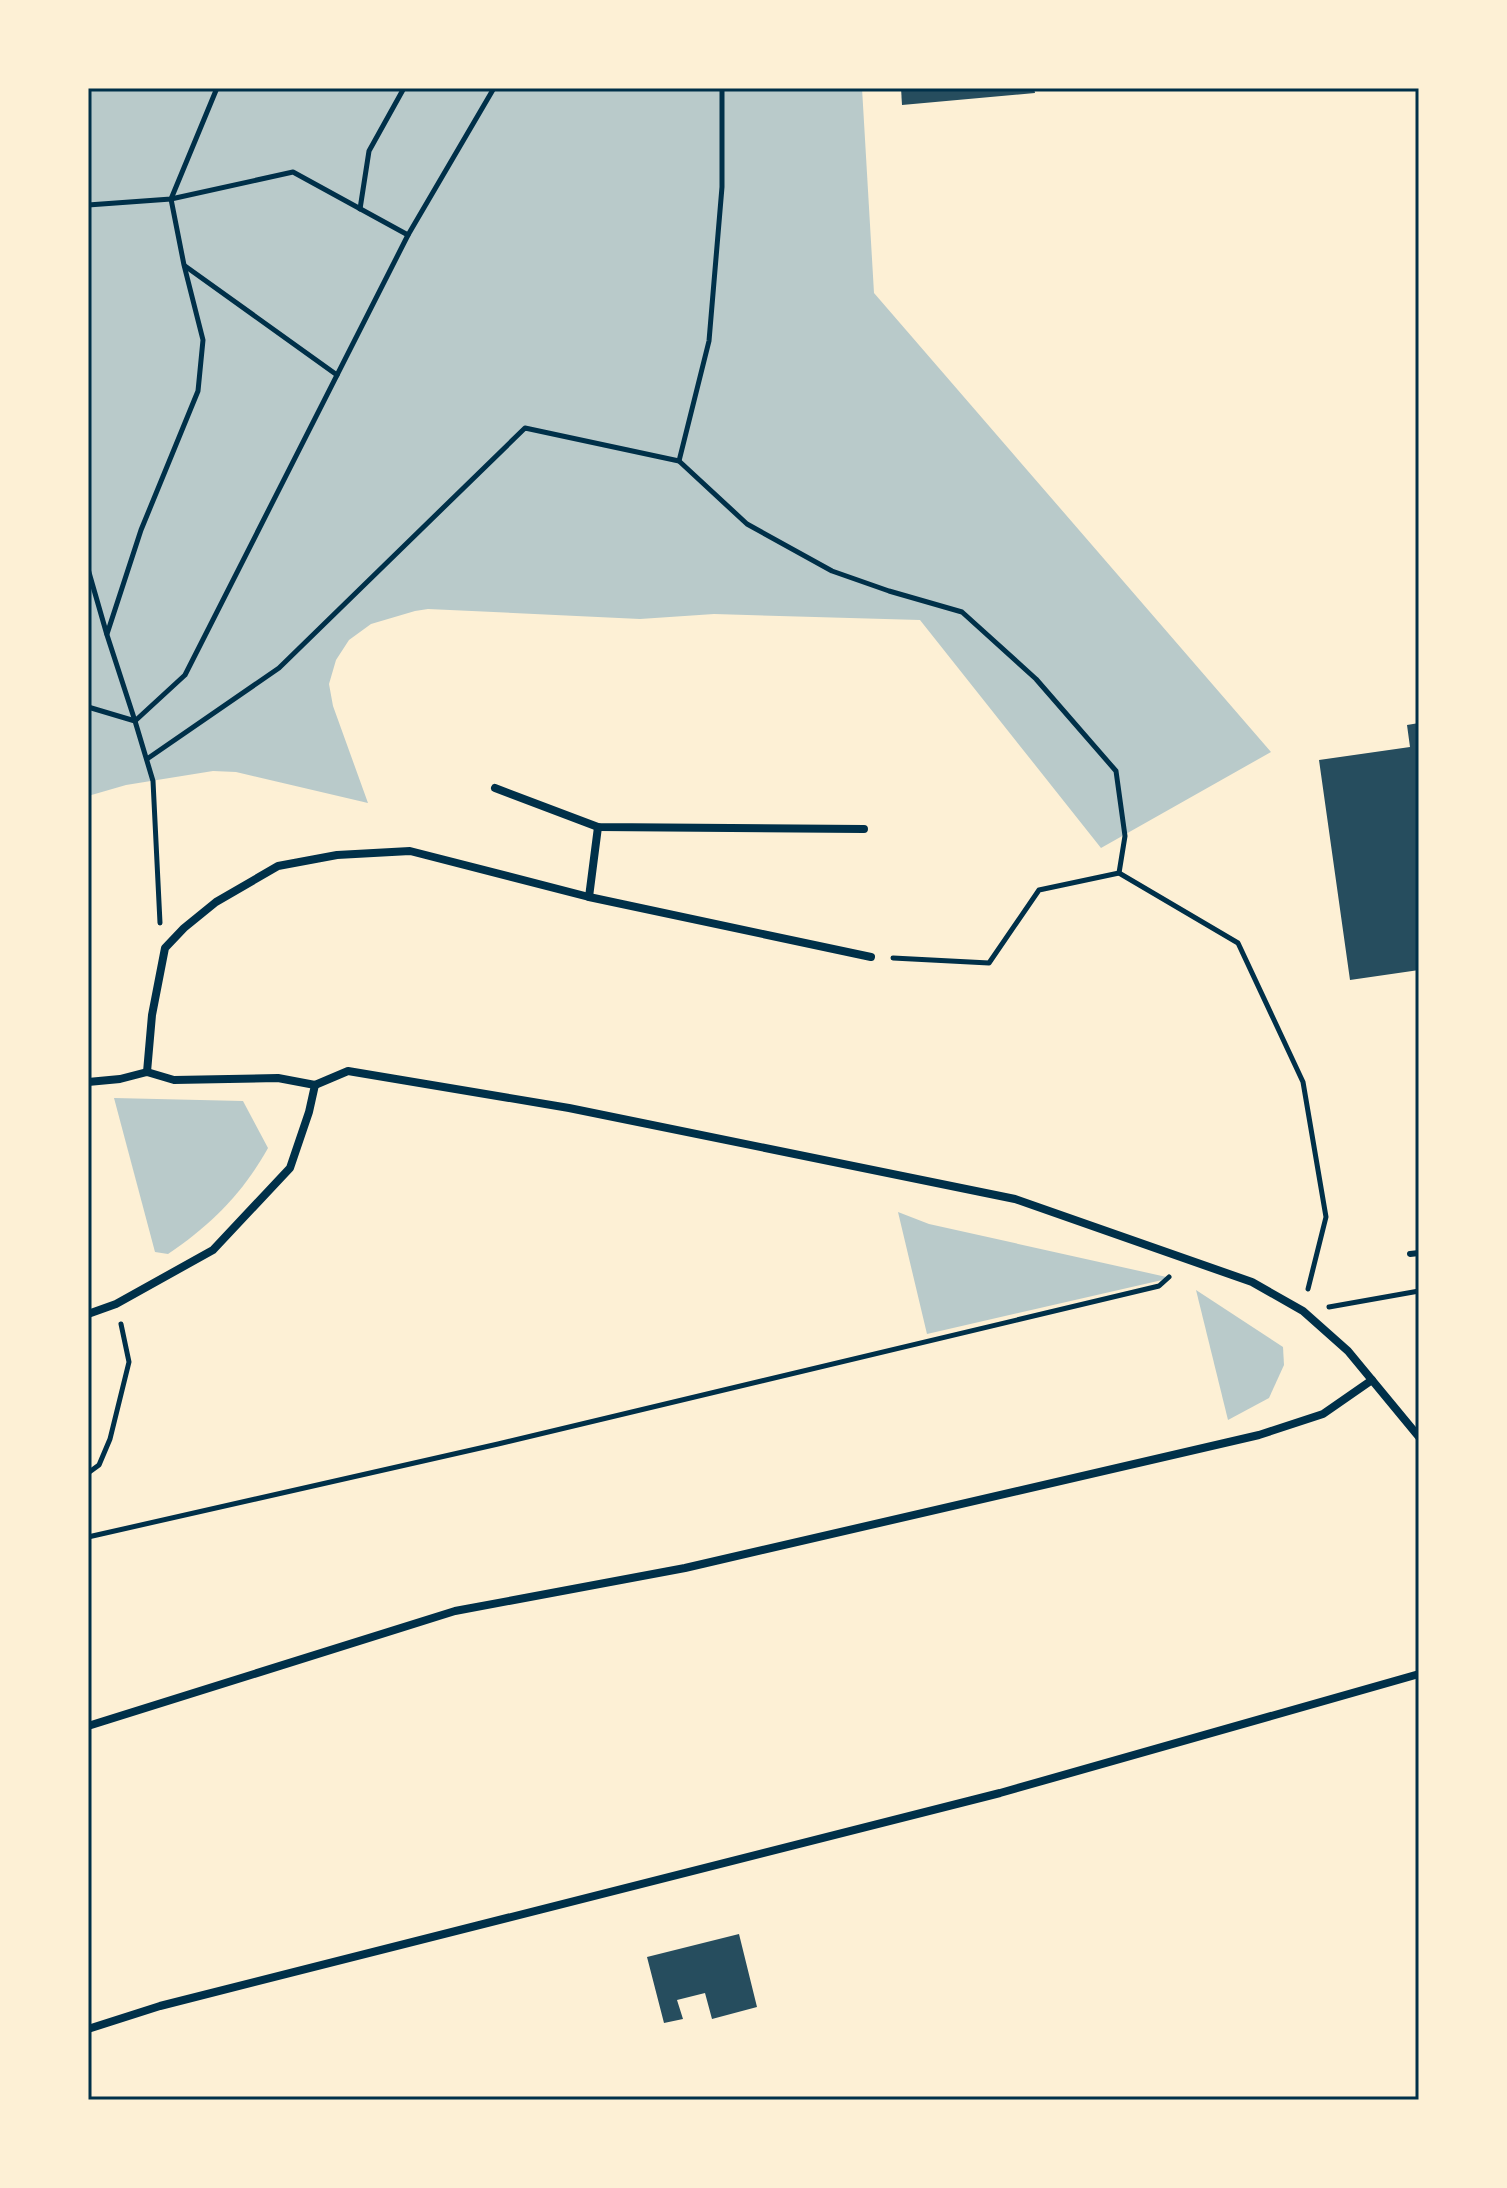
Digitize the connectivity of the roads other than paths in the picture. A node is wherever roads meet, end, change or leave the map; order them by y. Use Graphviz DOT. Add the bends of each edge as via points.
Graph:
graph roads {
  1 [pos="495,788"];
  2 [pos="598,827"];
  3 [pos="864,829"];
  4 [pos="589,897"];
  5 [pos="871,957"];
  6 [pos="147,1072"];
  7 [pos="88,1082"];
  8 [pos="315,1085"];
  9 [pos="1419,1253"];
  10 [pos="1410,1254"];
  11 [pos="88,1314"];
  12 [pos="1372,1380"];
  13 [pos="1419,1437"];
  14 [pos="1419,1674"];
  15 [pos="88,1726"];
  16 [pos="88,2029"];
  1 -- 2 [label="street"];
  2 -- 3 [label="street"];
  2 -- 4 [label="street"];
  4 -- 5 [label="street"];
  4 -- 6 [label="street" via="410,851 337,855 278,866 216,902 165,948"];
  6 -- 7 [label="street"];
  6 -- 8 [label="street" via="174,1080 278,1078"];
  8 -- 11 [label="street" via="290,1168 213,1250"];
  8 -- 12 [label="street" via="348,1071 569,1108 1015,1199 1252,1282 1303,1311"];
  9 -- 10 [label="lane"];
  12 -- 13 [label="street"];
  12 -- 15 [label="street" via="1323,1414 1259,1435 685,1568 455,1611"];
  14 -- 16 [label="street" via="1000,1793 160,2006"];
}
